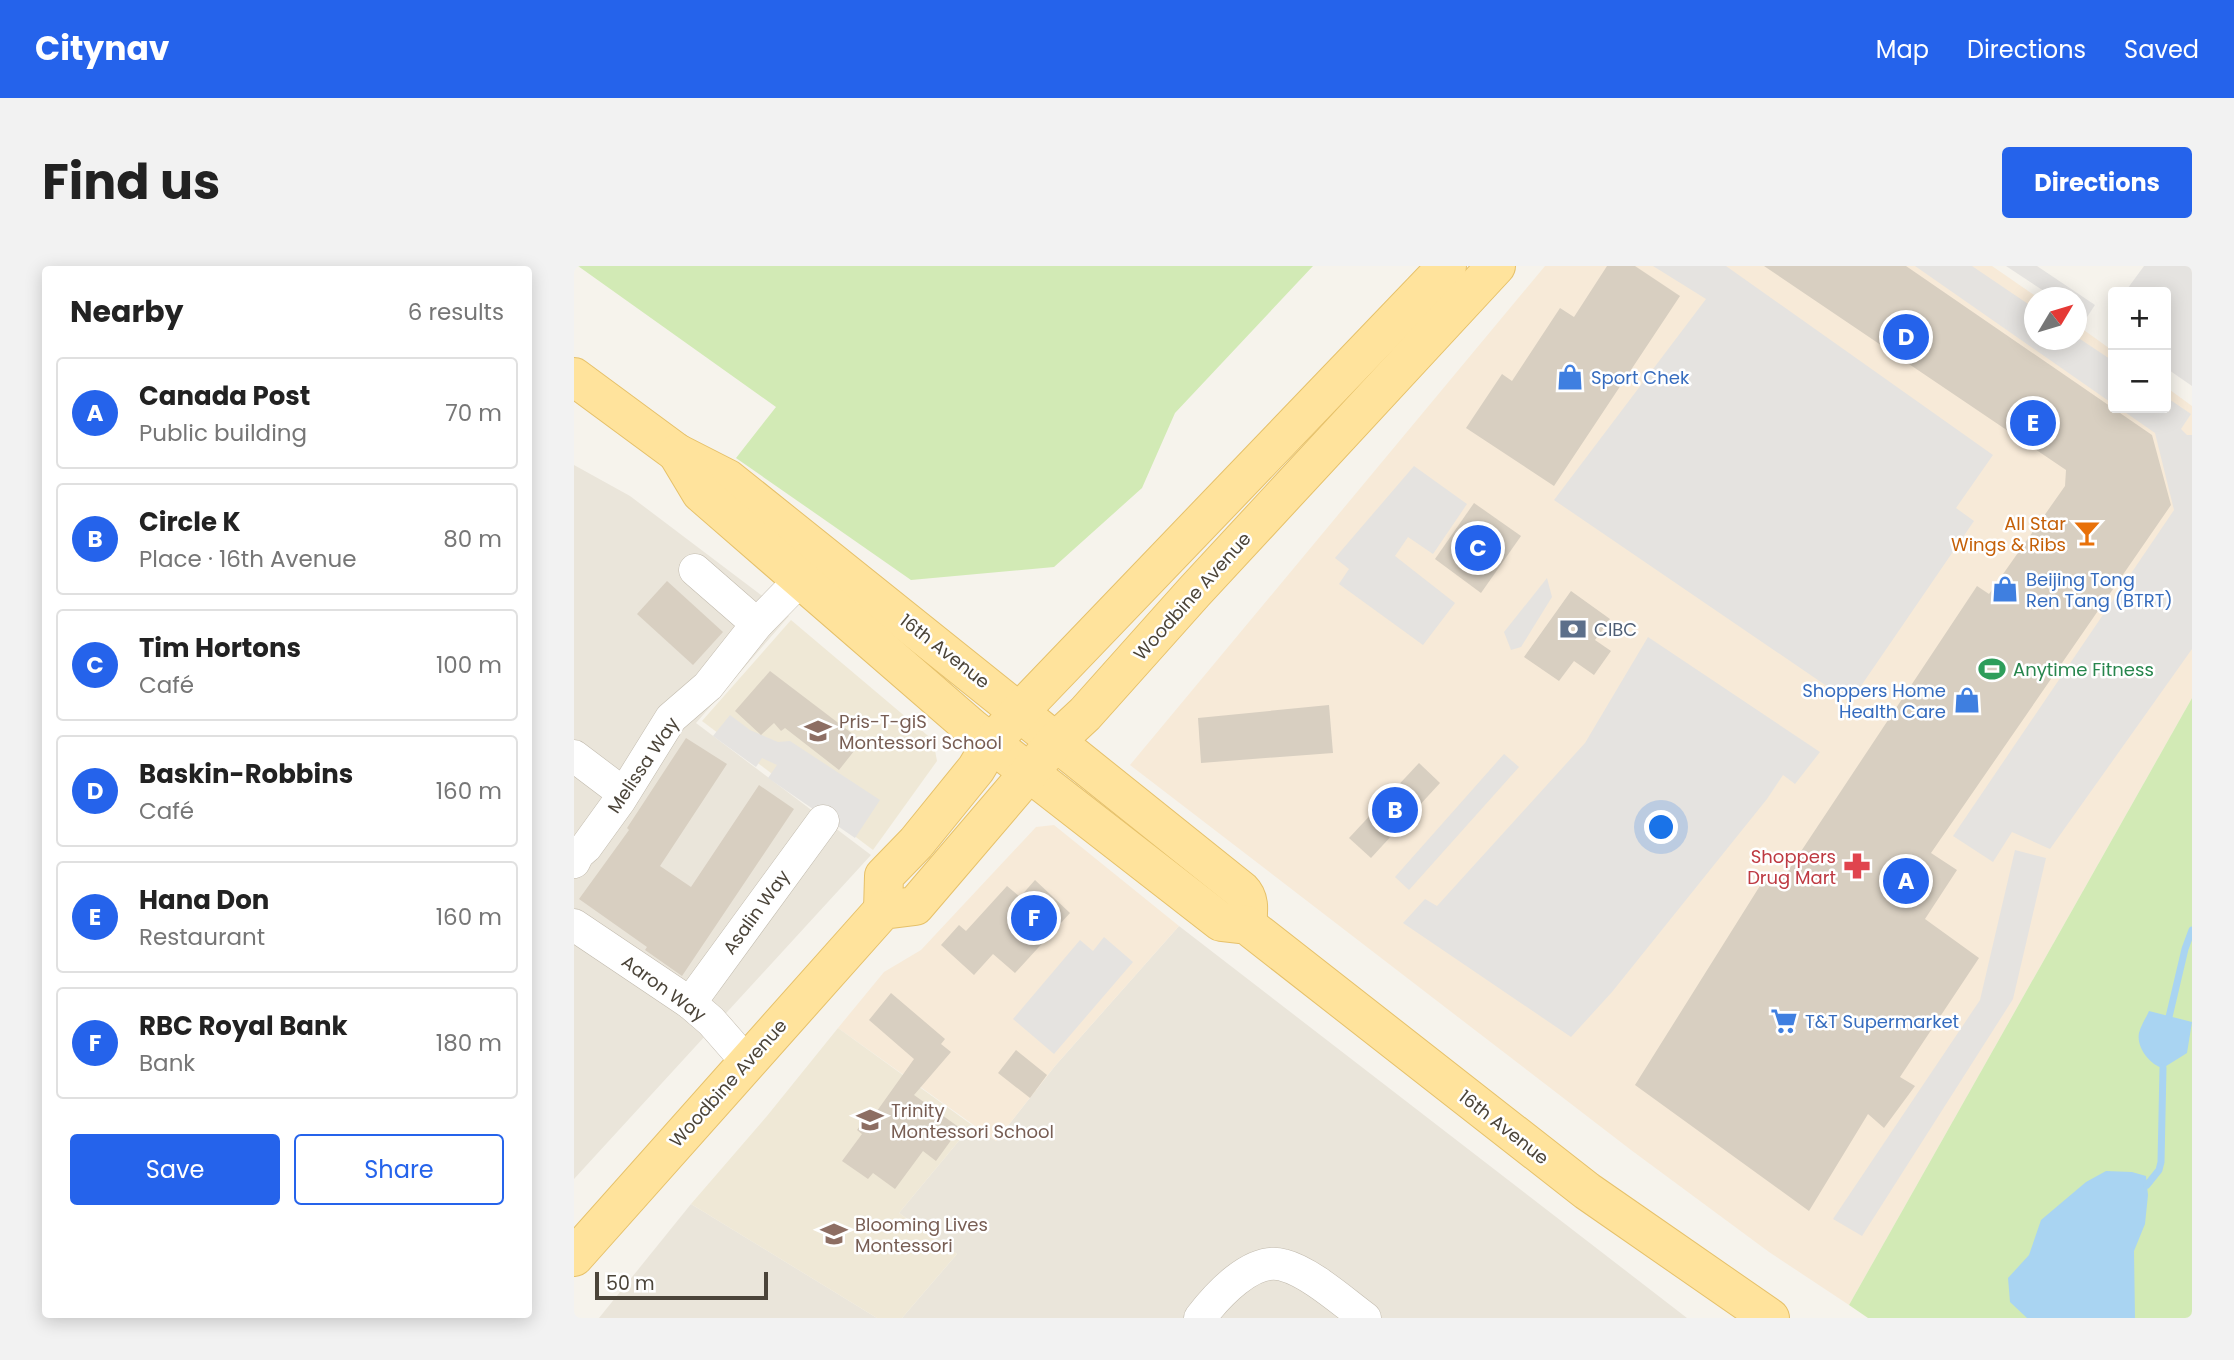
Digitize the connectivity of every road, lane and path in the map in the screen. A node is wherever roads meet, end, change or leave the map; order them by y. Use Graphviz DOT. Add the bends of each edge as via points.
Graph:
graph roads {
  1 [pos="1447,266"];
  2 [pos="1496,266"];
  3 [pos="574,377"];
  4 [pos="677,453"];
  5 [pos="695,570"];
  6 [pos="801,579"];
  7 [pos="757,624"];
  8 [pos="1019,712"];
  9 [pos="1056,741"];
  10 [pos="991,744"];
  11 [pos="574,756"];
  12 [pos="1029,772"];
  13 [pos="624,793"];
  14 [pos="823,821"];
  15 [pos="578,849"];
  16 [pos="883,910"];
  17 [pos="574,925"];
  18 [pos="1247,925"];
  19 [pos="690,1003"];
  20 [pos="746,1061"];
  21 [pos="574,1257"];
  22 [pos="1200,1318"];
  23 [pos="1365,1318"];
  24 [pos="1769,1318"];
  1 -- 8 [label="main road"];
  2 -- 9 [label="main road, Woodbine Avenue"];
  3 -- 4 [label="main road, 16th Avenue"];
  4 -- 6 [label="main road, 16th Avenue" via="701,493"];
  4 -- 8 [label="main road, 16th Avenue" via="728,479"];
  5 -- 7 [label="street"];
  6 -- 7 [label="street, Melissa Way"];
  6 -- 10 [label="main road, 16th Avenue"];
  7 -- 13 [label="street, Melissa Way" via="708,686 671,718"];
  8 -- 9 [label="main road, 16th Avenue"];
  8 -- 10 [label="main road"];
  9 -- 12 [label="main road, Woodbine Avenue"];
  9 -- 18 [label="main road, 16th Avenue" via="1244,893 1249,905"];
  10 -- 12 [label="main road, 16th Avenue"];
  10 -- 16 [label="main road" via="942,811 884,876"];
  11 -- 13 [label="street"];
  12 -- 16 [label="main road, Woodbine Avenue" via="915,906"];
  12 -- 18 [label="main road, 16th Avenue" via="1221,922"];
  13 -- 15 [label="street, Melissa Way"];
  14 -- 19 [label="street, Asalin Way"];
  16 -- 20 [label="main road, Woodbine Avenue"];
  17 -- 19 [label="street, Aaron Way"];
  18 -- 24 [label="main road, 16th Avenue" via="1587,1191"];
  19 -- 20 [label="street, Aaron Way"];
  20 -- 21 [label="main road, Woodbine Avenue"];
  22 -- 23 [label="street" via="1233,1282 1257,1268 1280,1263"];
}
